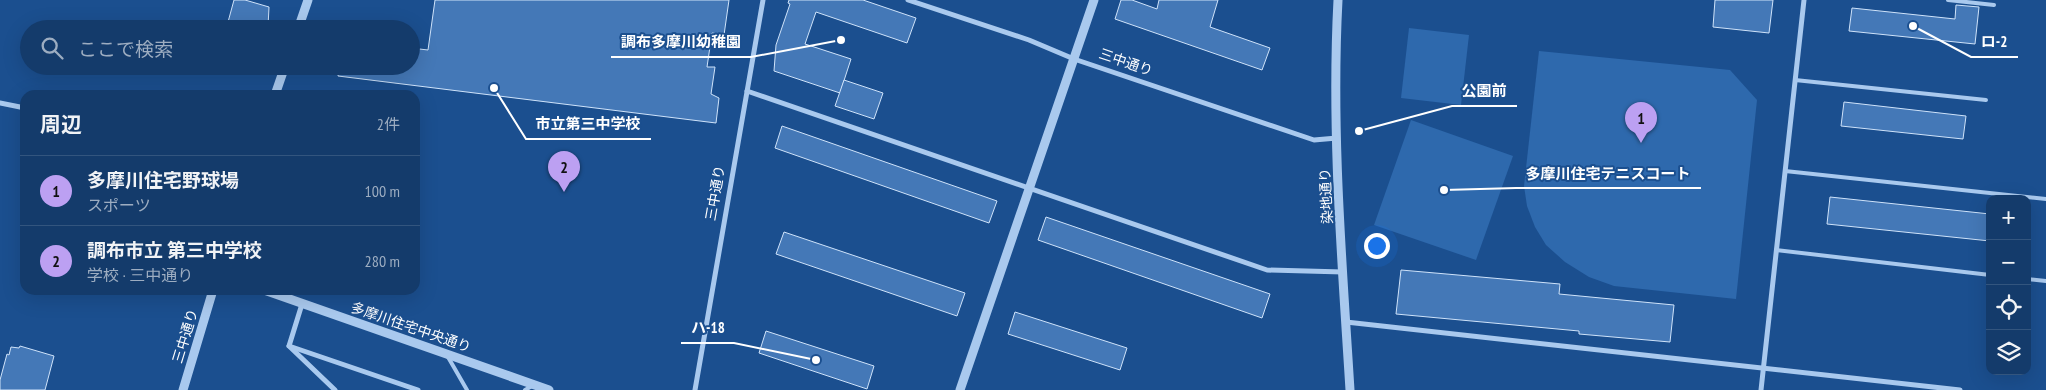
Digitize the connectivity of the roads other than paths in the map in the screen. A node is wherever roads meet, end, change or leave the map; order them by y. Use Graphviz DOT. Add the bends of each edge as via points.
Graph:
graph roads {
  1 [pos="308,0"];
  2 [pos="763,0"];
  3 [pos="908,0"];
  4 [pos="1094,0"];
  5 [pos="1338,0"];
  6 [pos="1804,0"];
  7 [pos="1948,0"];
  8 [pos="1994,5"];
  9 [pos="301,20"];
  10 [pos="1074,59"];
  11 [pos="282,75"];
  12 [pos="1795,80"];
  13 [pos="277,90"];
  14 [pos="747,91"];
  15 [pos="1986,100"];
  16 [pos="0,103"];
  17 [pos="20,107"];
  18 [pos="1337,138"];
  19 [pos="1785,171"];
  20 [pos="1029,189"];
  21 [pos="2046,199"];
  22 [pos="1776,250"];
  23 [pos="1343,272"];
  24 [pos="1986,275"];
  25 [pos="2031,279"];
  26 [pos="2046,281"];
  27 [pos="212,295"];
  28 [pos="278,295"];
  29 [pos="302,304"];
  30 [pos="1346,322"];
  31 [pos="289,346"];
  32 [pos="447,355"];
  33 [pos="1764,369"];
  34 [pos="534,385"];
  35 [pos="183,390"];
  36 [pos="335,390"];
  37 [pos="418,390"];
  38 [pos="467,390"];
  39 [pos="525,390"];
  40 [pos="549,390"];
  41 [pos="695,390"];
  42 [pos="960,390"];
  43 [pos="1350,390"];
  44 [pos="1762,390"];
  45 [pos="1960,390"];
  1 -- 9 [label="street"];
  2 -- 14 [label="street, 三中通り"];
  3 -- 10 [label="street, 三中通り" via="1029,40"];
  4 -- 10 [label="street"];
  5 -- 18 [label="street, 染地通り" via="1335,68"];
  6 -- 12 [label="street"];
  7 -- 8 [label="lane"];
  10 -- 18 [label="street, 三中通り" via="1314,140"];
  10 -- 20 [label="street"];
  11 -- 13 [label="street"];
  12 -- 15 [label="lane"];
  12 -- 19 [label="street"];
  14 -- 20 [label="street"];
  14 -- 41 [label="street, 三中通り"];
  16 -- 17 [label="street"];
  18 -- 23 [label="street, 染地通り"];
  19 -- 21 [label="lane"];
  19 -- 22 [label="street"];
  20 -- 23 [label="street" via="1267,270"];
  20 -- 42 [label="street"];
  22 -- 24 [label="lane"];
  22 -- 33 [label="street"];
  23 -- 30 [label="street, 染地通り"];
  25 -- 26 [label="lane"];
  27 -- 35 [label="street, 三中通り"];
  28 -- 29 [label="street, 多摩川住宅中央通り"];
  29 -- 31 [label="street"];
  29 -- 32 [label="street, 多摩川住宅中央通り"];
  30 -- 33 [label="street"];
  30 -- 43 [label="street, 染地通り"];
  31 -- 36 [label="street"];
  31 -- 37 [label="street"];
  32 -- 34 [label="street, 多摩川住宅中央通り"];
  32 -- 38 [label="lane"];
  33 -- 44 [label="street"];
  33 -- 45 [label="street"];
  34 -- 39 [label="lane"];
  34 -- 40 [label="street, 多摩川住宅中央通り"];
}
